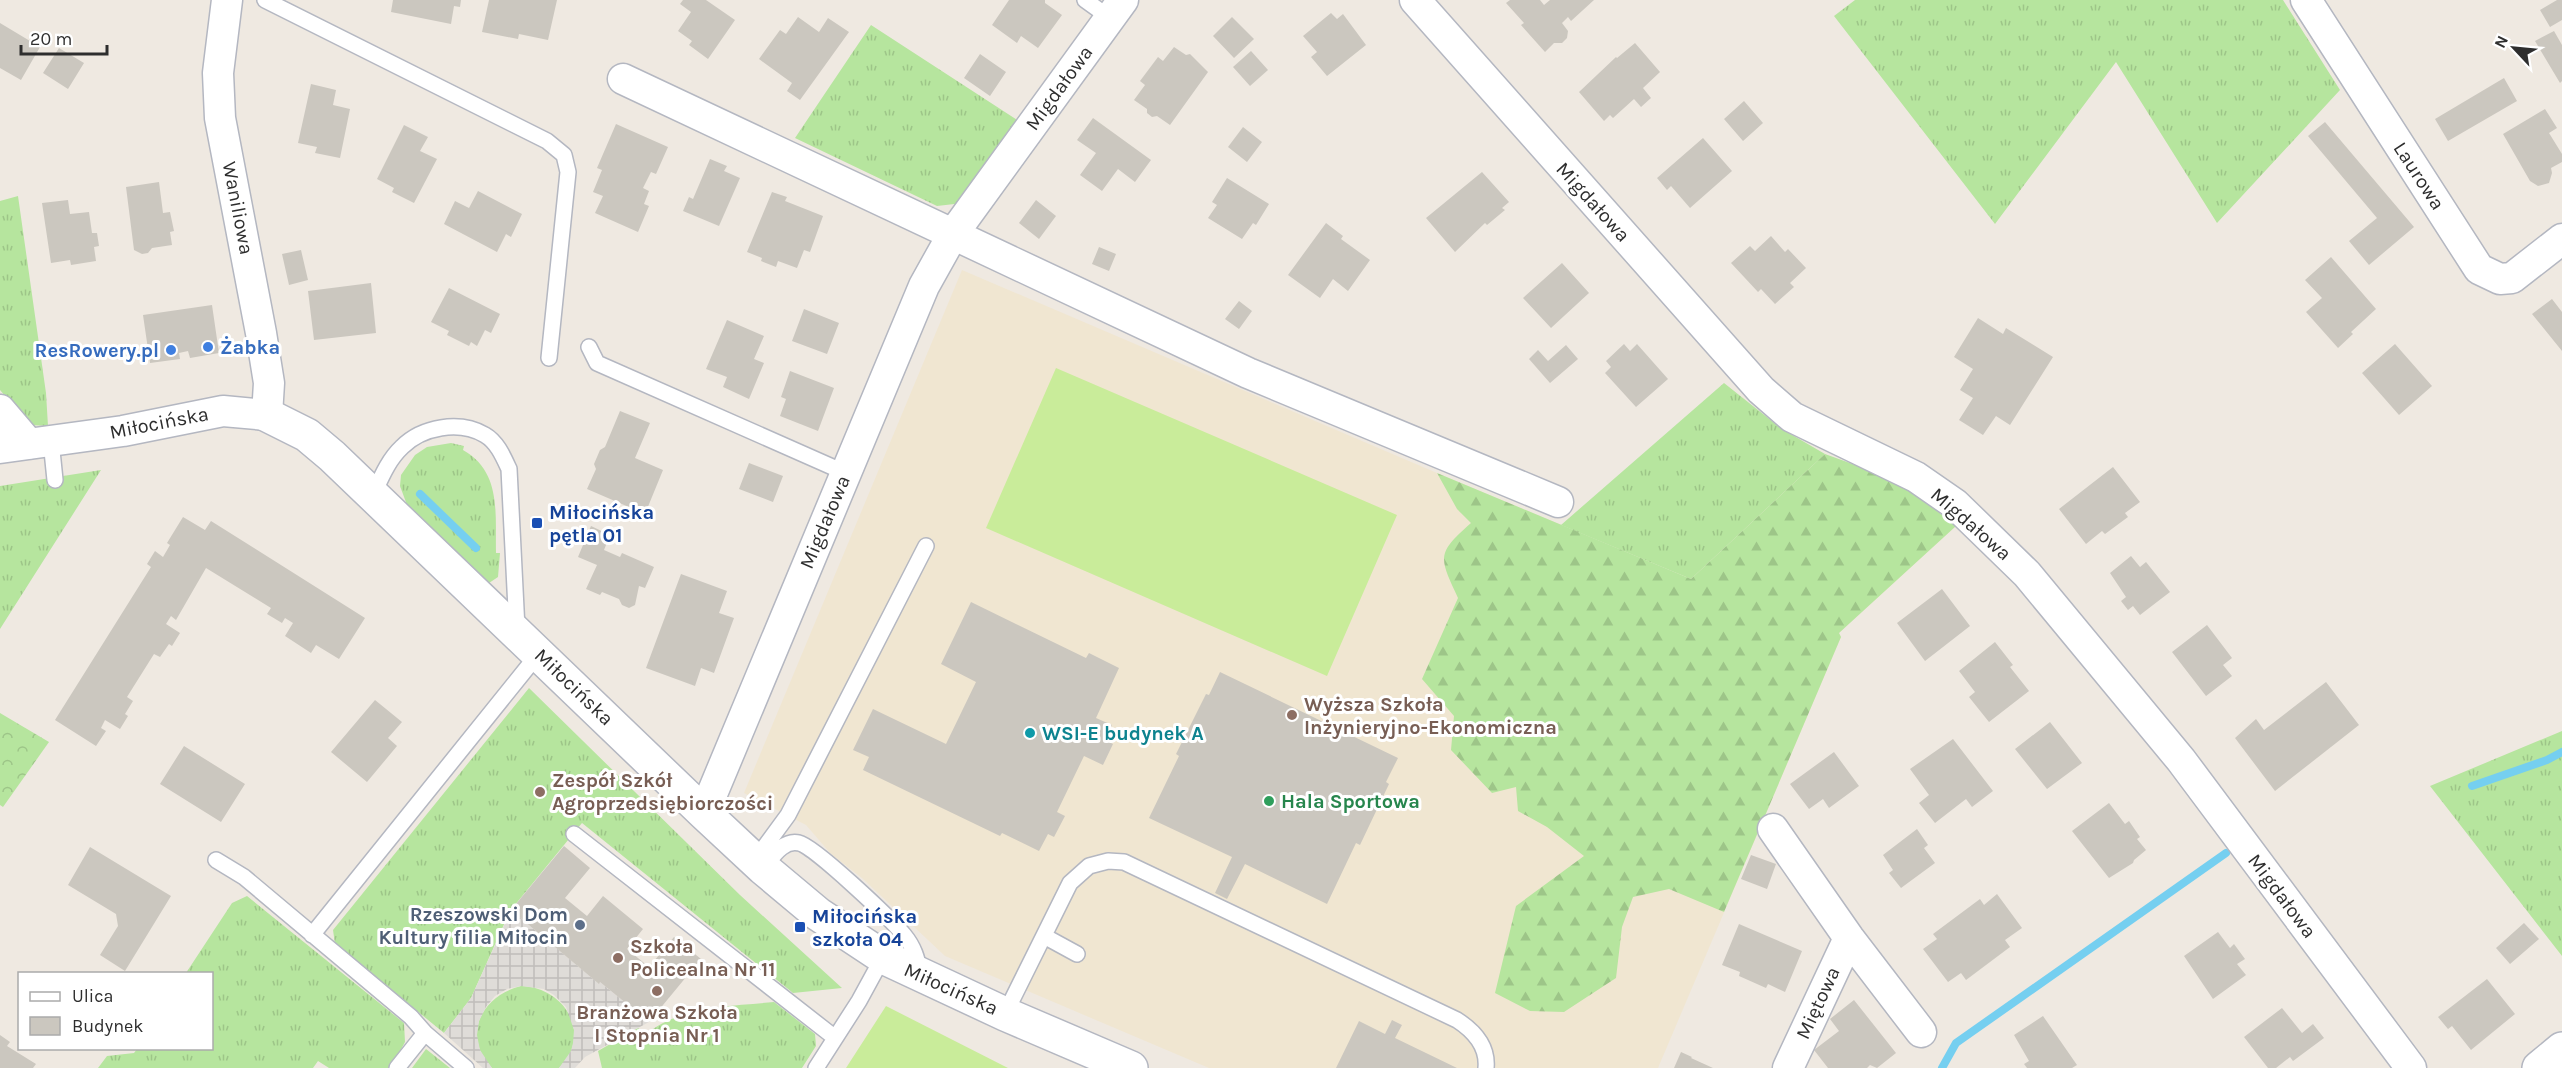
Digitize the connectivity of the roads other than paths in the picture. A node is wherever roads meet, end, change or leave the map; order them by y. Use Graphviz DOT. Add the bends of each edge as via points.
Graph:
graph roads {
  1 [pos="227,0"];
  2 [pos="265,0"];
  3 [pos="1085,0"];
  4 [pos="1415,0"];
  5 [pos="2306,0"];
  6 [pos="1117,9"];
  7 [pos="622,79"];
  8 [pos="953,234"];
  9 [pos="2562,239"];
  10 [pos="588,347"];
  11 [pos="549,358"];
  12 [pos="0,410"];
  13 [pos="267,415"];
  14 [pos="40,442"];
  15 [pos="0,448"];
  16 [pos="846,473"];
  17 [pos="55,480"];
  18 [pos="373,495"];
  19 [pos="1558,502"];
  20 [pos="926,546"];
  21 [pos="528,642"];
  22 [pos="704,813"];
  23 [pos="1773,829"];
  24 [pos="574,834"];
  25 [pos="216,860"];
  26 [pos="759,864"];
  27 [pos="312,935"];
  28 [pos="1044,936"];
  29 [pos="1849,938"];
  30 [pos="1077,954"];
  31 [pos="883,957"];
  32 [pos="920,976"];
  33 [pos="1005,1014"];
  34 [pos="1921,1032"];
  35 [pos="424,1033"];
  36 [pos="834,1037"];
  37 [pos="2562,1049"];
  38 [pos="397,1068"];
  39 [pos="466,1068"];
  40 [pos="816,1068"];
  41 [pos="1131,1068"];
  42 [pos="1486,1068"];
  43 [pos="1788,1068"];
  44 [pos="2411,1068"];
  45 [pos="2539,1068"];
  1 -- 13 [label="street, Waniliowa" via="218,74 220,118 269,383"];
  2 -- 11 [label="lane" via="547,141 564,155 568,172"];
  3 -- 6 [label="lane"];
  4 -- 44 [label="street, Migdałowa" via="1761,390 1792,417 1916,477 1955,504 2027,574 2181,760"];
  5 -- 9 [label="street, Laurowa" via="2479,269 2500,279 2512,278"];
  6 -- 8 [label="street, Migdałowa"];
  7 -- 8 [label="street"];
  8 -- 16 [label="street, Migdałowa" via="924,286"];
  8 -- 19 [label="street" via="1248,373"];
  10 -- 16 [label="lane" via="597,363"];
  12 -- 14 [label="street"];
  13 -- 14 [label="street, Miłocińska" via="223,411 123,431"];
  13 -- 18 [label="street, Miłocińska" via="307,435"];
  14 -- 15 [label="street, Miłocińska"];
  14 -- 17 [label="lane"];
  16 -- 22 [label="street, Migdałowa"];
  18 -- 21 [label="street, Miłocińska"];
  18 -- 21 [label="lane" via="387,465 417,434 439,428 463,428 484,435 501,450 509,468"];
  20 -- 26 [label="lane"];
  21 -- 22 [label="street, Miłocińska"];
  21 -- 27 [label="lane"];
  22 -- 26 [label="street, Miłocińska"];
  23 -- 29 [label="street, Miętowa"];
  24 -- 36 [label="lane"];
  25 -- 27 [label="lane" via="244,877"];
  26 -- 31 [label="street, Miłocińska" via="818,914"];
  26 -- 32 [label="lane" via="788,844 807,846 904,935 916,954"];
  27 -- 35 [label="lane" via="411,1017"];
  28 -- 30 [label="lane"];
  28 -- 33 [label="lane"];
  28 -- 42 [label="lane" via="1076,876 1098,863 1124,862 1457,1020 1481,1044"];
  29 -- 34 [label="street, Miętowa"];
  29 -- 43 [label="street, Miętowa"];
  31 -- 32 [label="street, Miłocińska"];
  31 -- 36 [label="lane"];
  32 -- 33 [label="street, Miłocińska"];
  33 -- 41 [label="street, Miłocińska"];
  35 -- 38 [label="lane"];
  35 -- 39 [label="lane"];
  36 -- 40 [label="lane"];
  37 -- 45 [label="street"];
}
